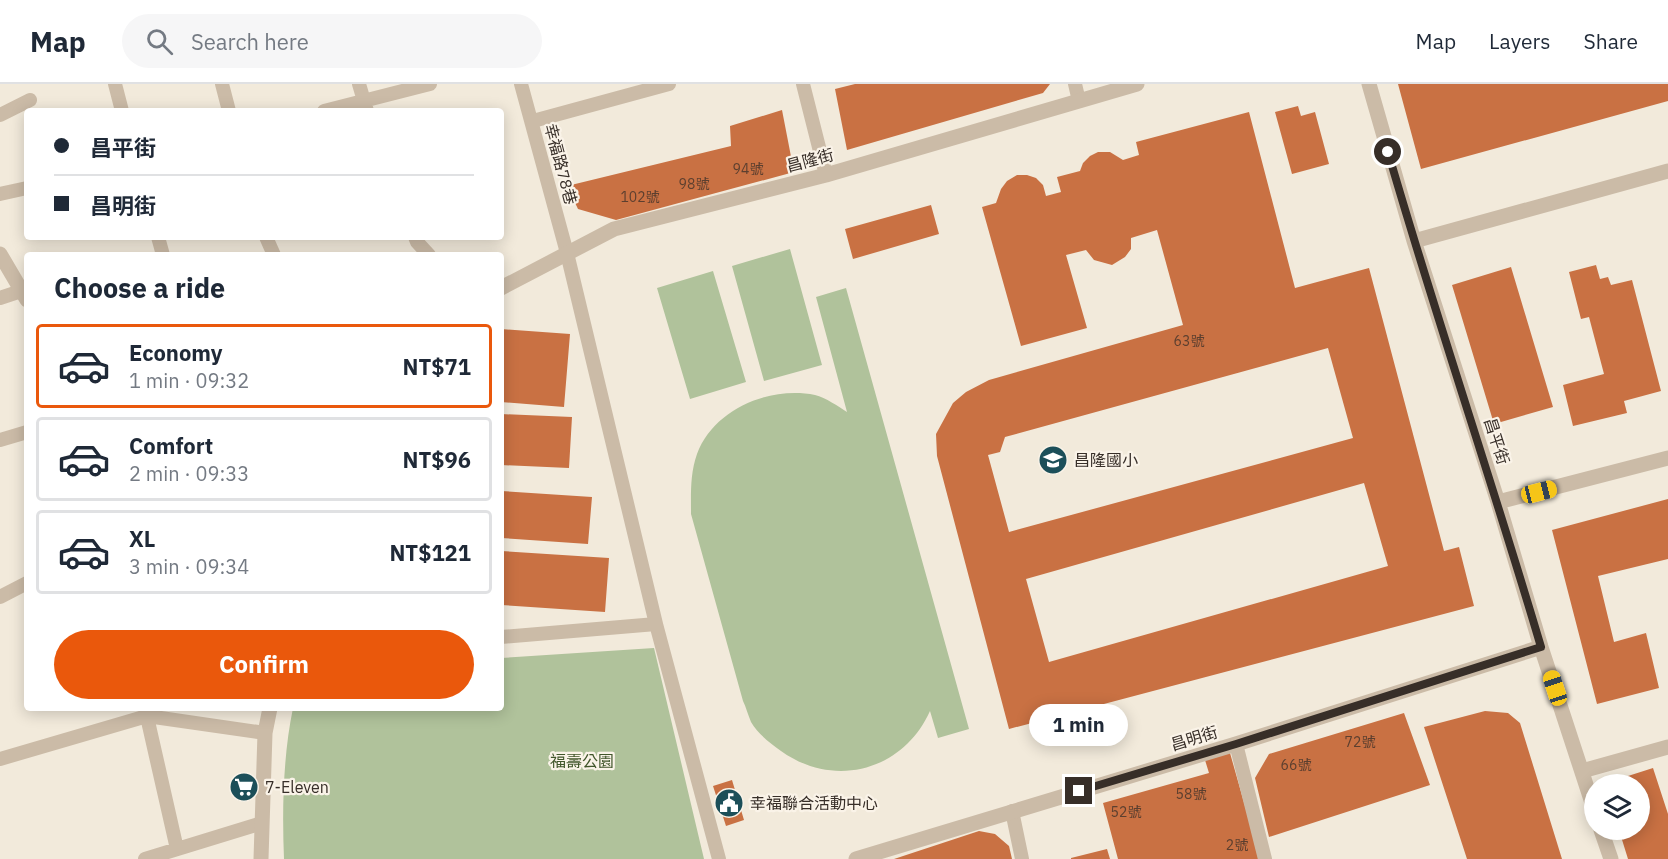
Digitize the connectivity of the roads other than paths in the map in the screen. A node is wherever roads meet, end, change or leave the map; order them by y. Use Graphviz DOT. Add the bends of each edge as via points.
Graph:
graph roads {
  1 [pos="116,84"];
  2 [pos="222,84"];
  3 [pos="359,84"];
  4 [pos="430,84"];
  5 [pos="521,84"];
  6 [pos="669,84"];
  7 [pos="803,84"];
  8 [pos="1075,84"];
  9 [pos="1137,84"];
  10 [pos="1369,84"];
  11 [pos="30,100"];
  12 [pos="1079,101"];
  13 [pos="365,106"];
  14 [pos="121,108"];
  15 [pos="228,108"];
  16 [pos="349,108"];
  17 [pos="0,115"];
  18 [pos="533,121"];
  19 [pos="1668,171"];
  20 [pos="826,175"];
  21 [pos="24,189"];
  22 [pos="0,194"];
  23 [pos="416,240"];
  24 [pos="1414,241"];
  25 [pos="426,252"];
  26 [pos="567,253"];
  27 [pos="0,254"];
  28 [pos="504,286"];
  29 [pos="24,296"];
  30 [pos="0,298"];
  31 [pos="24,433"];
  32 [pos="0,440"];
  33 [pos="1668,458"];
  34 [pos="1498,502"];
  35 [pos="24,585"];
  36 [pos="0,597"];
  37 [pos="656,624"];
  38 [pos="504,637"];
  39 [pos="1541,647"];
  40 [pos="269,711"];
  41 [pos="146,712"];
  42 [pos="265,733"];
  43 [pos="1236,744"];
  44 [pos="1668,747"];
  45 [pos="0,759"];
  46 [pos="1582,771"];
  47 [pos="1584,777"];
  48 [pos="1012,811"];
  49 [pos="262,823"];
  50 [pos="1604,840"];
  51 [pos="177,849"];
  52 [pos="145,859"];
  53 [pos="261,859"];
  54 [pos="718,859"];
  55 [pos="856,859"];
  56 [pos="1022,859"];
  57 [pos="1265,859"];
  58 [pos="1611,859"];
  1 -- 14 [label="lane"];
  2 -- 15 [label="lane"];
  3 -- 13 [label="lane"];
  4 -- 13 [label="lane"];
  5 -- 18 [label="lane, 幸福路78巷"];
  6 -- 18 [label="lane"];
  7 -- 20 [label="lane"];
  8 -- 12 [label="lane"];
  9 -- 12 [label="street, 昌隆街"];
  10 -- 24 [label="street, 昌平街"];
  11 -- 17 [label="lane"];
  12 -- 20 [label="street, 昌隆街"];
  13 -- 16 [label="lane"];
  18 -- 26 [label="lane, 幸福路78巷"];
  19 -- 24 [label="street"];
  20 -- 26 [label="street, 昌隆街" via="614,229"];
  21 -- 22 [label="lane"];
  23 -- 25 [label="lane"];
  24 -- 34 [label="street, 昌平街"];
  26 -- 28 [label="street, 昌隆街"];
  26 -- 37 [label="lane, 幸福路78巷"];
  27 -- 29 [label="street"];
  29 -- 30 [label="lane"];
  31 -- 32 [label="lane"];
  33 -- 34 [label="street"];
  34 -- 39 [label="street, 昌平街"];
  35 -- 36 [label="lane"];
  37 -- 38 [label="lane"];
  37 -- 54 [label="lane, 幸福路78巷"];
  39 -- 43 [label="street, 昌明街"];
  39 -- 46 [label="street, 昌平街"];
  40 -- 42 [label="street"];
  41 -- 42 [label="lane"];
  41 -- 45 [label="lane"];
  41 -- 51 [label="lane"];
  42 -- 49 [label="street"];
  43 -- 48 [label="street, 昌明街"];
  43 -- 57 [label="lane"];
  44 -- 46 [label="street"];
  46 -- 47 [label="street, 昌平街"];
  48 -- 55 [label="street, 昌明街"];
  48 -- 56 [label="lane"];
  49 -- 51 [label="lane"];
  49 -- 53 [label="street"];
  50 -- 58 [label="street"];
  51 -- 52 [label="lane"];
}
